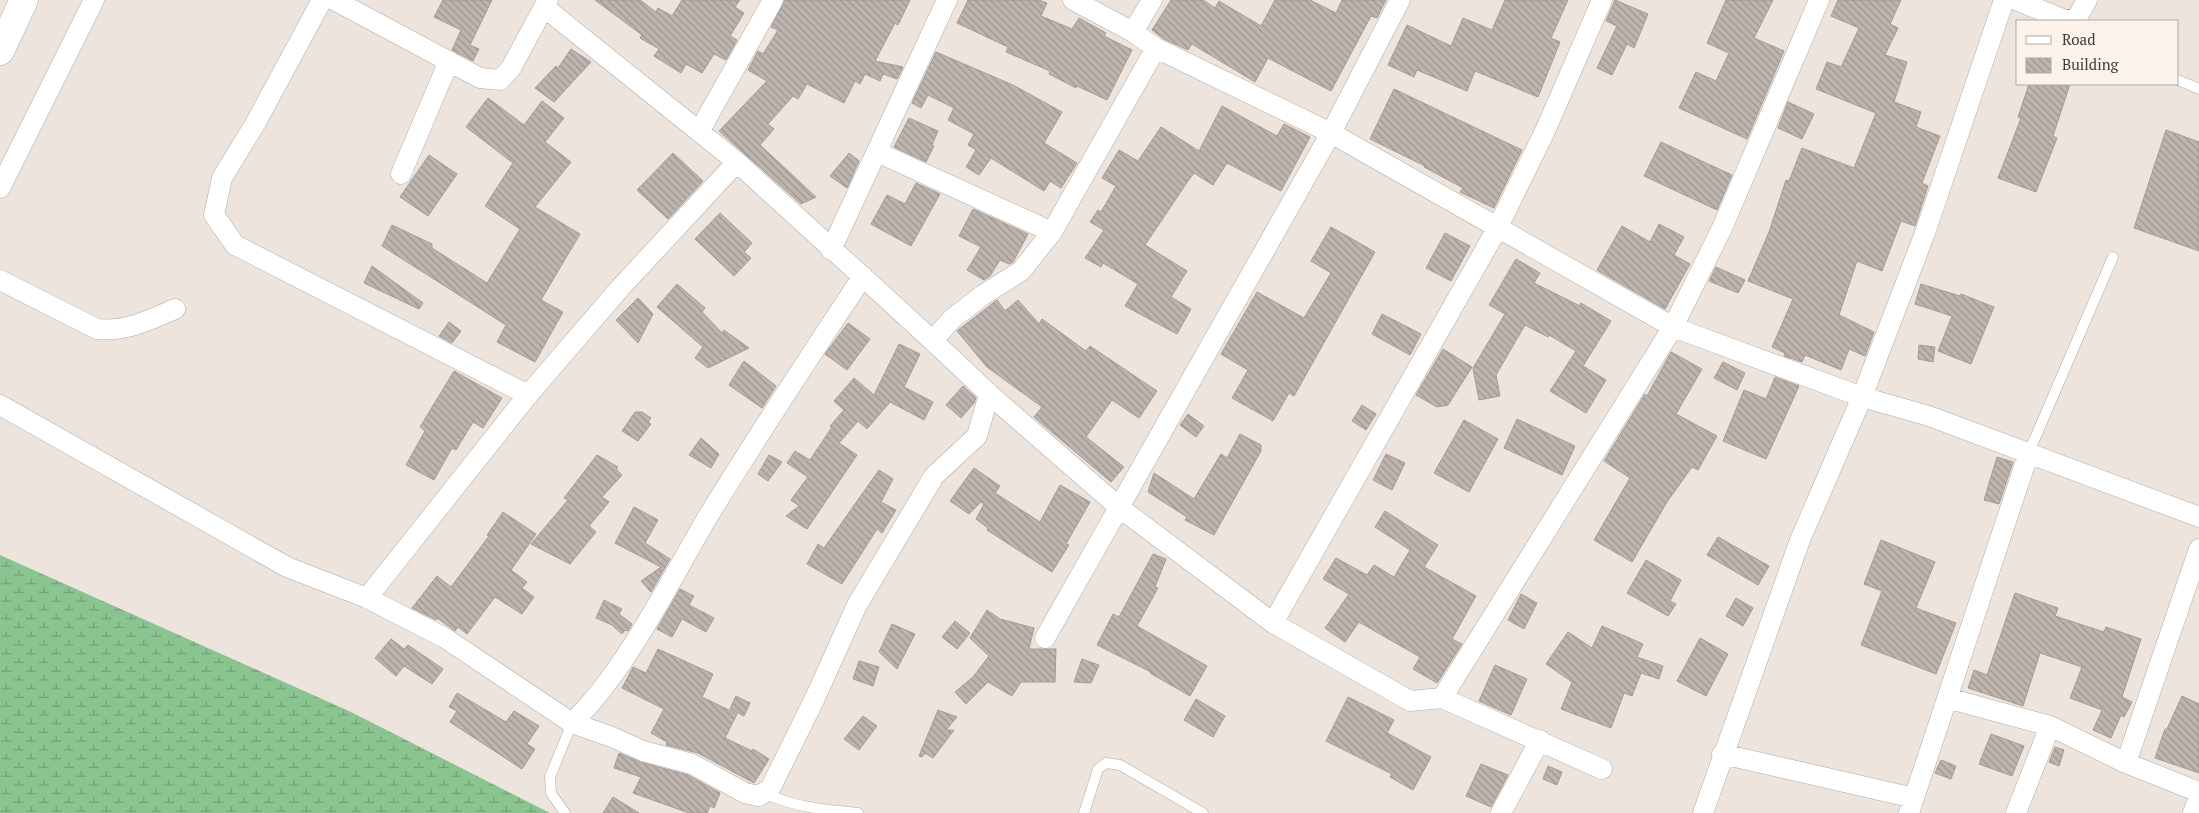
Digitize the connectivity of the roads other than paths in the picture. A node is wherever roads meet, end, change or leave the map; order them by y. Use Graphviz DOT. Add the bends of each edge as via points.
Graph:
graph roads {
  1 [pos="24,0"];
  2 [pos="94,0"];
  3 [pos="322,0"];
  4 [pos="334,0"];
  5 [pos="772,0"];
  6 [pos="947,0"];
  7 [pos="1073,0"];
  8 [pos="1152,0"];
  9 [pos="1400,0"];
  10 [pos="1602,0"];
  11 [pos="1819,0"];
  12 [pos="2004,0"];
  13 [pos="2016,0"];
  14 [pos="2087,0"];
  15 [pos="546,4"];
  16 [pos="2079,20"];
  17 [pos="1133,32"];
  18 [pos="1156,48"];
  19 [pos="0,51"];
  20 [pos="449,61"];
  21 [pos="2179,80"];
  22 [pos="2199,89"];
  23 [pos="700,130"];
  24 [pos="1330,133"];
  25 [pos="877,152"];
  26 [pos="738,162"];
  27 [pos="400,174"];
  28 [pos="0,188"];
  29 [pos="1497,229"];
  30 [pos="1052,232"];
  31 [pos="831,250"];
  32 [pos="2113,257"];
  33 [pos="863,276"];
  34 [pos="0,280"];
  35 [pos="175,309"];
  36 [pos="1673,327"];
  37 [pos="933,340"];
  38 [pos="989,394"];
  39 [pos="528,395"];
  40 [pos="1862,397"];
  41 [pos="0,405"];
  42 [pos="2029,452"];
  43 [pos="1120,508"];
  44 [pos="2199,517"];
  45 [pos="2199,549"];
  46 [pos="366,598"];
  47 [pos="1273,623"];
  48 [pos="1046,638"];
  49 [pos="1442,698"];
  50 [pos="1947,698"];
  51 [pos="572,723"];
  52 [pos="2050,726"];
  53 [pos="1540,740"];
  54 [pos="1722,754"];
  55 [pos="2126,763"];
  56 [pos="1602,769"];
  57 [pos="2199,792"];
  58 [pos="765,794"];
  59 [pos="2199,797"];
  60 [pos="1912,805"];
  61 [pos="565,813"];
  62 [pos="858,813"];
  63 [pos="1084,813"];
  64 [pos="1203,813"];
  65 [pos="1501,813"];
  66 [pos="1702,813"];
  67 [pos="2016,813"];
  68 [pos="2193,813"];
  1 -- 19 [label="main road"];
  2 -- 28 [label="street"];
  3 -- 39 [label="street" via="222,178 214,215 235,246"];
  4 -- 20 [label="street"];
  5 -- 23 [label="street"];
  6 -- 25 [label="street"];
  7 -- 17 [label="street"];
  8 -- 17 [label="street"];
  9 -- 24 [label="street"];
  10 -- 29 [label="street" via="1545,131"];
  11 -- 36 [label="street" via="1723,226"];
  12 -- 40 [label="street" via="1925,233"];
  13 -- 16 [label="street" via="2065,20"];
  14 -- 16 [label="street"];
  15 -- 20 [label="street" via="512,68 500,80 480,78"];
  15 -- 23 [label="street"];
  17 -- 18 [label="street"];
  18 -- 24 [label="street"];
  18 -- 30 [label="street"];
  20 -- 27 [label="street"];
  21 -- 22 [label="lane"];
  23 -- 26 [label="street"];
  24 -- 29 [label="street"];
  24 -- 43 [label="street"];
  25 -- 30 [label="street"];
  25 -- 31 [label="street"];
  26 -- 31 [label="street"];
  26 -- 39 [label="street" via="621,287"];
  29 -- 36 [label="street"];
  29 -- 47 [label="street"];
  30 -- 37 [label="street" via="1021,271 983,294 952,319"];
  31 -- 33 [label="street"];
  32 -- 42 [label="lane"];
  33 -- 37 [label="street"];
  33 -- 51 [label="street" via="745,456 632,645 593,702"];
  34 -- 35 [label="street" via="97,329 114,331"];
  36 -- 40 [label="street"];
  36 -- 49 [label="street"];
  37 -- 38 [label="street"];
  38 -- 43 [label="street"];
  38 -- 58 [label="street" via="977,436 934,476 857,605 815,698"];
  39 -- 46 [label="street"];
  40 -- 42 [label="street" via="1929,416"];
  40 -- 54 [label="street" via="1800,540"];
  41 -- 46 [label="street" via="287,567"];
  42 -- 44 [label="street"];
  42 -- 50 [label="street"];
  43 -- 47 [label="street"];
  43 -- 48 [label="street"];
  45 -- 55 [label="street"];
  46 -- 51 [label="street" via="445,638"];
  47 -- 49 [label="street" via="1410,701"];
  49 -- 53 [label="street"];
  50 -- 52 [label="street"];
  50 -- 60 [label="street"];
  51 -- 58 [label="street" via="643,751 692,764 745,793"];
  51 -- 61 [label="lane" via="550,777 550,792"];
  52 -- 55 [label="street"];
  52 -- 67 [label="street"];
  53 -- 56 [label="street"];
  53 -- 65 [label="street"];
  54 -- 60 [label="street"];
  54 -- 66 [label="street"];
  55 -- 57 [label="street"];
  58 -- 62 [label="lane" via="811,809"];
  59 -- 68 [label="street"];
  63 -- 64 [label="lane" via="1098,769 1106,763 1120,764"];
}
